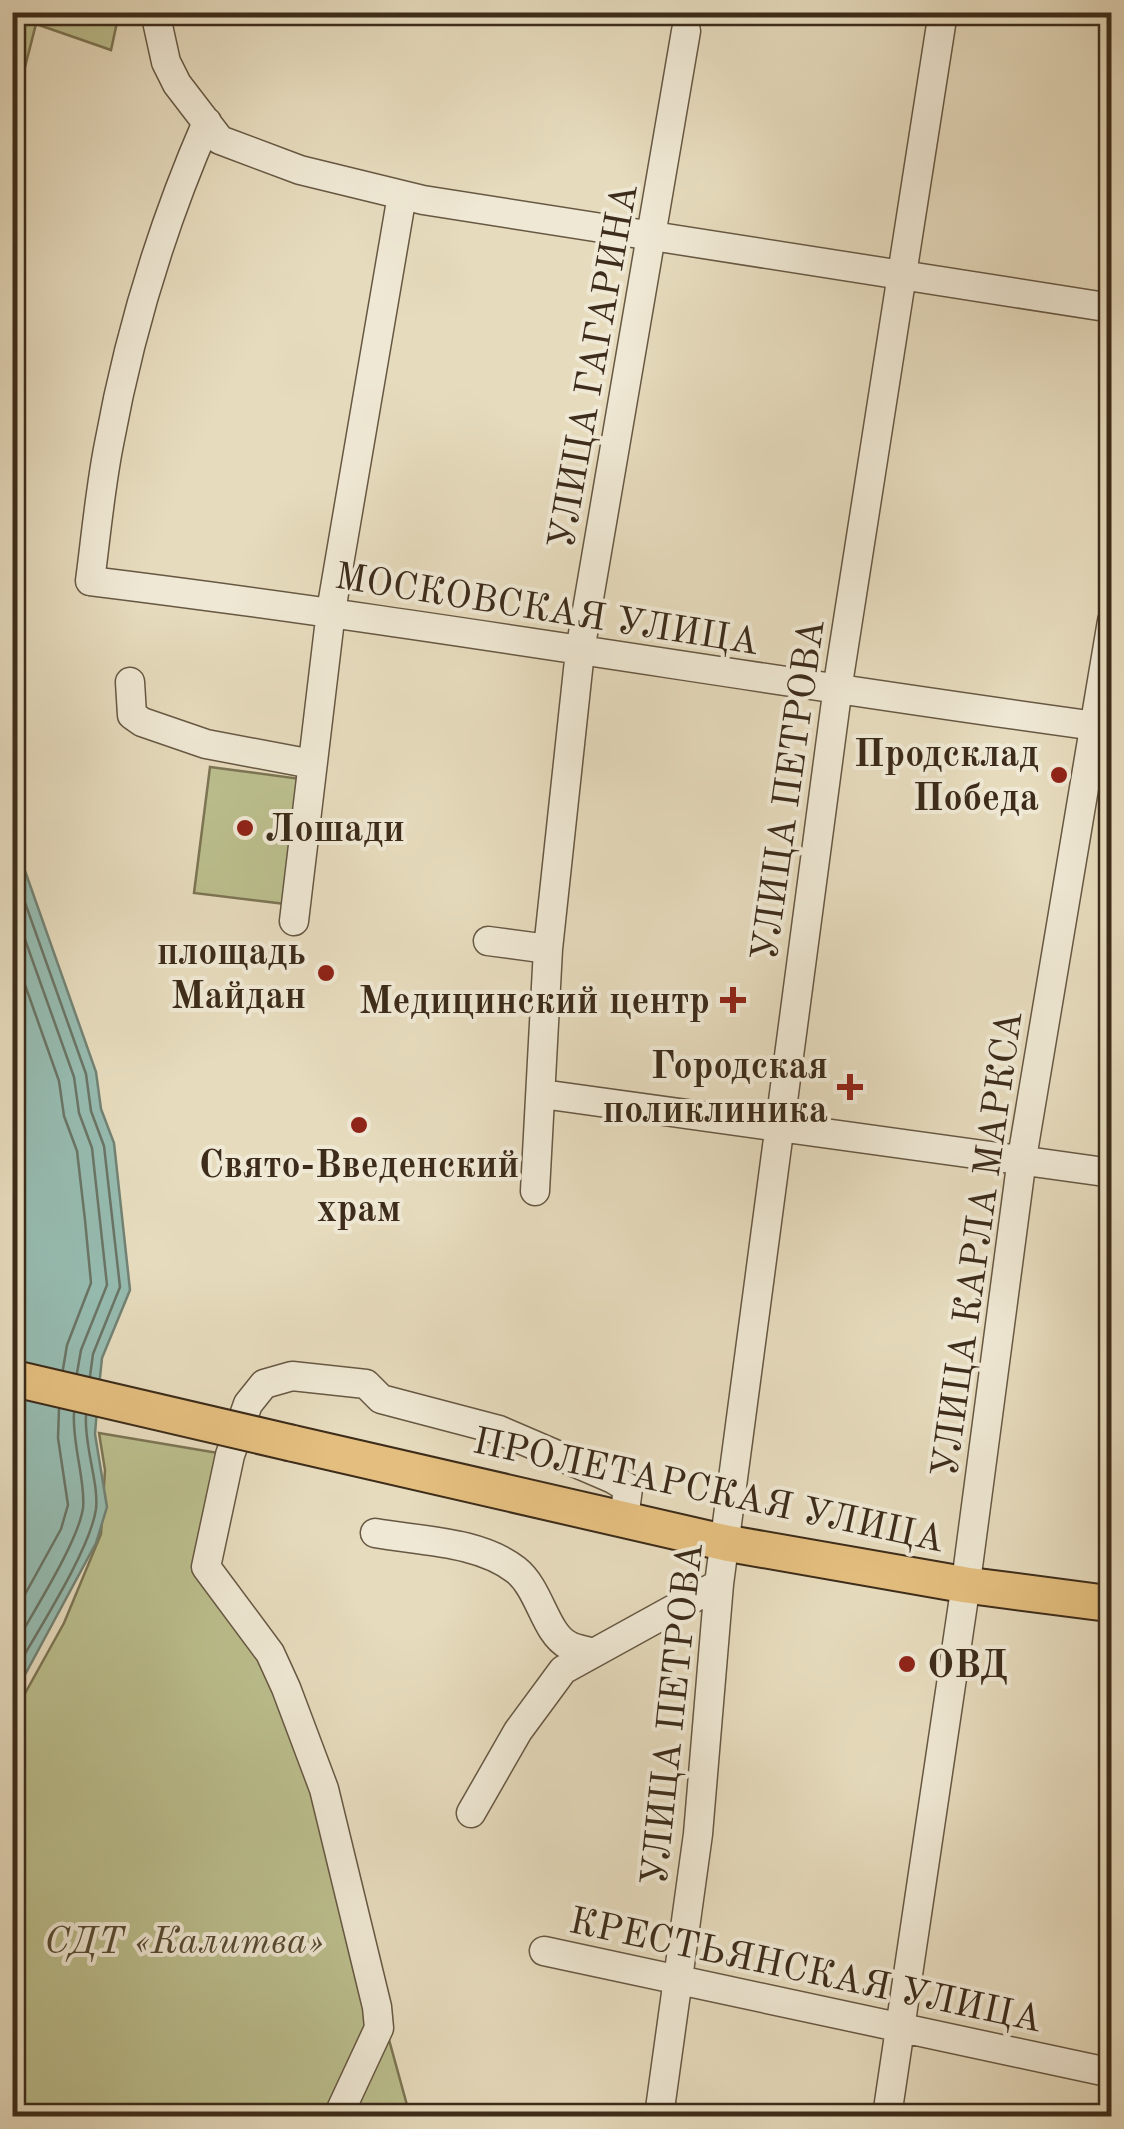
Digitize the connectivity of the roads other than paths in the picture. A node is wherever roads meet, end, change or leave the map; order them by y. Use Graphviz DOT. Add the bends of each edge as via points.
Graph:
graph roads {
  1 [pos="155,12"];
  2 [pos="943,12"];
  3 [pos="686,31"];
  4 [pos="207,122"];
  5 [pos="402,195"];
  6 [pos="653,235"];
  7 [pos="901,274"];
  8 [pos="1112,308"];
  9 [pos="332,611"];
  10 [pos="1112,622"];
  11 [pos="580,651"];
  12 [pos="130,682"];
  13 [pos="838,690"];
  14 [pos="1102,726"];
  15 [pos="312,764"];
  16 [pos="294,921"];
  17 [pos="488,941"];
  18 [pos="548,949"];
  19 [pos="542,1094"];
  20 [pos="780,1124"];
  21 [pos="1022,1158"];
  22 [pos="1112,1172"];
  23 [pos="536,1191"];
  24 [pos="12,1378"];
  25 [pos="624,1519"];
  26 [pos="375,1533"];
  27 [pos="726,1543"];
  28 [pos="719,1584"];
  29 [pos="966,1585"];
  30 [pos="1112,1604"];
  31 [pos="590,1652"];
  32 [pos="471,1814"];
  33 [pos="544,1952"];
  34 [pos="678,1982"];
  35 [pos="901,2028"];
  36 [pos="1112,2072"];
  37 [pos="338,2116"];
  38 [pos="659,2116"];
  39 [pos="887,2116"];
  1 -- 4 [label="street" via="172,73"];
  2 -- 7 [label="street, УЛИЦА ПЕТРОВА"];
  3 -- 6 [label="street, УЛИЦА ГАГАРИНА"];
  4 -- 5 [label="street" via="220,140 240,149"];
  4 -- 9 [label="street, МОСКОВСКАЯ УЛИЦА" via="174,196 126,364 90,581"];
  5 -- 6 [label="street"];
  5 -- 9 [label="street"];
  6 -- 7 [label="street"];
  6 -- 11 [label="street, УЛИЦА ГАГАРИНА"];
  7 -- 8 [label="street"];
  7 -- 13 [label="street, УЛИЦА ПЕТРОВА"];
  9 -- 11 [label="street, МОСКОВСКАЯ УЛИЦА"];
  9 -- 15 [label="street"];
  10 -- 14 [label="street, УЛИЦА КАРЛА МАРКСА"];
  11 -- 13 [label="street, МОСКОВСКАЯ УЛИЦА"];
  11 -- 18 [label="street, УЛИЦА ГАГАРИНА"];
  12 -- 15 [label="street" via="132,715 142,722 206,744"];
  13 -- 14 [label="street, МОСКОВСКАЯ УЛИЦА"];
  13 -- 20 [label="street, УЛИЦА ПЕТРОВА"];
  14 -- 21 [label="street, УЛИЦА КАРЛА МАРКСА"];
  15 -- 16 [label="street"];
  17 -- 18 [label="street"];
  18 -- 19 [label="street, УЛИЦА ГАГАРИНА"];
  19 -- 20 [label="street"];
  19 -- 23 [label="street, УЛИЦА ГАГАРИНА"];
  20 -- 21 [label="street"];
  20 -- 27 [label="street, УЛИЦА ПЕТРОВА"];
  21 -- 22 [label="street"];
  21 -- 29 [label="street, УЛИЦА КАРЛА МАРКСА"];
  24 -- 25 [label="main road, ПРОЛЕТАРСКАЯ УЛИЦА, bridge"];
  25 -- 27 [label="main road, ПРОЛЕТАРСКАЯ УЛИЦА"];
  25 -- 37 [label="street" via="628,1488 613,1479 499,1430 381,1399 366,1384 292,1376 264,1384 248,1404 206,1567 270,1654 318,1772 377,2007 380,2028"];
  26 -- 31 [label="street" via="470,1549 515,1570 536,1593 557,1636"];
  27 -- 28 [label="street, УЛИЦА ПЕТРОВА"];
  27 -- 29 [label="main road, ПРОЛЕТАРСКАЯ УЛИЦА"];
  28 -- 31 [label="street"];
  28 -- 34 [label="street, УЛИЦА ПЕТРОВА"];
  29 -- 30 [label="main road, ПРОЛЕТАРСКАЯ УЛИЦА"];
  29 -- 35 [label="street, УЛИЦА КАРЛА МАРКСА"];
  31 -- 32 [label="street" via="545,1692"];
  33 -- 34 [label="street, КРЕСТЬЯНСКАЯ УЛИЦА"];
  34 -- 35 [label="street, КРЕСТЬЯНСКАЯ УЛИЦА"];
  34 -- 38 [label="street, УЛИЦА ПЕТРОВА"];
  35 -- 36 [label="street, КРЕСТЬЯНСКАЯ УЛИЦА"];
  35 -- 39 [label="street, УЛИЦА КАРЛА МАРКСА"];
}
